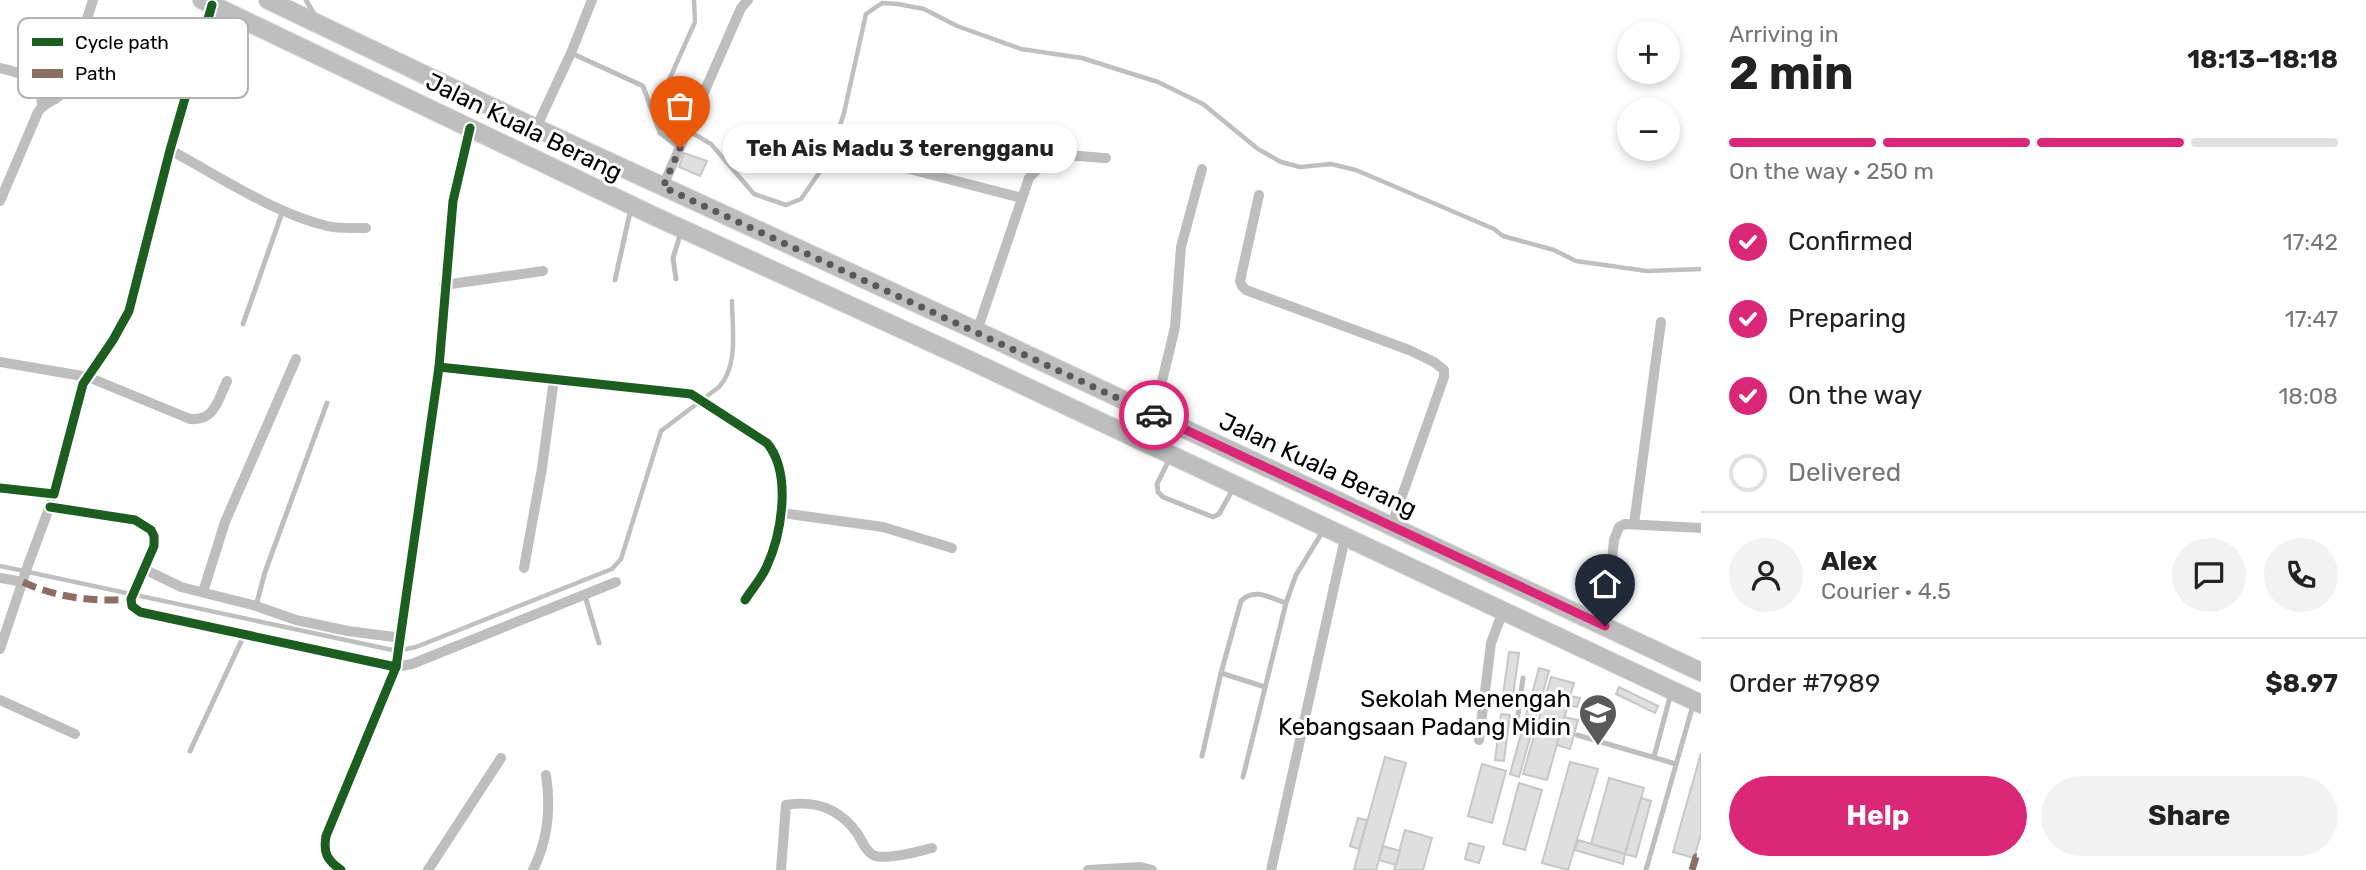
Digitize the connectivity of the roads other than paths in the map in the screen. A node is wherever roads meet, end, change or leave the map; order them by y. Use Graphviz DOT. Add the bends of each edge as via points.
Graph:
graph roads {
  1 [pos="93,0"];
  2 [pos="268,0"];
  3 [pos="306,0"];
  4 [pos="592,0"];
  5 [pos="748,0"];
  6 [pos="207,2"];
  7 [pos="87,18"];
  8 [pos="240,18"];
  9 [pos="248,22"];
  10 [pos="319,23"];
  11 [pos="570,53"];
  12 [pos="0,68"];
  13 [pos="18,72"];
  14 [pos="41,98"];
  15 [pos="58,98"];
  16 [pos="183,98"];
  17 [pos="42,105"];
  18 [pos="470,128"];
  19 [pos="536,128"];
  20 [pos="680,148"];
  21 [pos="170,150"];
  22 [pos="1106,158"];
  23 [pos="894,165"];
  24 [pos="1202,169"];
  25 [pos="663,187"];
  26 [pos="1259,195"];
  27 [pos="1022,198"];
  28 [pos="0,201"];
  29 [pos="631,205"];
  30 [pos="283,210"];
  31 [pos="366,228"];
  32 [pos="682,229"];
  33 [pos="543,271"];
  34 [pos="676,279"];
  35 [pos="615,280"];
  36 [pos="444,285"];
  37 [pos="1661,322"];
  38 [pos="243,324"];
  39 [pos="977,331"];
  40 [pos="296,359"];
  41 [pos="0,362"];
  42 [pos="439,367"];
  43 [pos="88,377"];
  44 [pos="554,379"];
  45 [pos="227,381"];
  46 [pos="327,403"];
  47 [pos="1154,415"];
  48 [pos="1168,454"];
  49 [pos="1235,486"];
  50 [pos="0,488"];
  51 [pos="54,494"];
  52 [pos="50,507"];
  53 [pos="782,513"];
  54 [pos="1634,524"];
  55 [pos="1391,527"];
  56 [pos="1325,528"];
  57 [pos="1701,528"];
  58 [pos="1345,538"];
  59 [pos="952,548"];
  60 [pos="524,568"];
  61 [pos="144,569"];
  62 [pos="25,574"];
  63 [pos="0,578"];
  64 [pos="616,582"];
  65 [pos="203,592"];
  66 [pos="584,594"];
  67 [pos="746,600"];
  68 [pos="1286,603"];
  69 [pos="256,606"];
  70 [pos="1503,611"];
  71 [pos="1605,626"];
  72 [pos="245,633"];
  73 [pos="401,641"];
  74 [pos="599,643"];
  75 [pos="0,649"];
  76 [pos="397,664"];
  77 [pos="1701,671"];
  78 [pos="1221,673"];
  79 [pos="1523,678"];
  80 [pos="1265,687"];
  81 [pos="1672,690"];
  82 [pos="0,700"];
  83 [pos="1484,700"];
  84 [pos="1698,702"];
  85 [pos="1519,705"];
  86 [pos="1516,730"];
  87 [pos="75,734"];
  88 [pos="1577,736"];
  89 [pos="1479,740"];
  90 [pos="190,751"];
  91 [pos="1202,756"];
  92 [pos="501,758"];
  93 [pos="1654,758"];
  94 [pos="1676,764"];
  95 [pos="546,775"];
  96 [pos="1243,777"];
  97 [pos="932,848"];
  98 [pos="341,870"];
  99 [pos="428,870"];
  100 [pos="533,870"];
  101 [pos="781,870"];
  102 [pos="1088,870"];
  103 [pos="1152,870"];
  104 [pos="1271,870"];
  105 [pos="1647,870"];
  1 -- 7 [label="street"];
  2 -- 10 [label="highway, Jalan Kuala Berang"];
  3 -- 10 [label="lane"];
  4 -- 11 [label="street"];
  5 -- 20 [label="street"];
  6 -- 8 [label="highway, Jalan Kuala Berang"];
  9 -- 18 [label="highway, Jalan Kuala Berang"];
  10 -- 19 [label="highway, Jalan Kuala Berang"];
  11 -- 19 [label="street"];
  11 -- 20 [label="lane" via="643,86 660,133"];
  12 -- 13 [label="street"];
  14 -- 17 [label="street"];
  15 -- 17 [label="street"];
  16 -- 21 [label="street"];
  17 -- 28 [label="street"];
  18 -- 29 [label="highway, Jalan Kuala Berang"];
  18 -- 36 [label="street" via="453,201"];
  19 -- 25 [label="highway, Jalan Kuala Berang"];
  20 -- 25 [label="street"];
  21 -- 30 [label="street"];
  21 -- 43 [label="street" via="129,311"];
  22 -- 27 [label="street" via="1048,160 1028,178"];
  23 -- 27 [label="street"];
  24 -- 47 [label="street" via="1181,247 1175,327"];
  25 -- 39 [label="highway, Jalan Kuala Berang"];
  26 -- 55 [label="street" via="1240,281 1246,290 1409,350 1444,370"];
  27 -- 39 [label="street"];
  29 -- 32 [label="highway, Jalan Kuala Berang"];
  29 -- 35 [label="lane"];
  30 -- 31 [label="street" via="331,227"];
  30 -- 38 [label="lane"];
  32 -- 34 [label="lane" via="673,258"];
  32 -- 48 [label="highway, Jalan Kuala Berang"];
  33 -- 36 [label="street"];
  36 -- 42 [label="street"];
  37 -- 54 [label="street"];
  39 -- 47 [label="highway, Jalan Kuala Berang"];
  40 -- 65 [label="street" via="225,522"];
  41 -- 43 [label="street"];
  42 -- 44 [label="street"];
  42 -- 73 [label="street"];
  43 -- 45 [label="street" via="199,420 212,413"];
  43 -- 51 [label="street"];
  44 -- 53 [label="street" via="691,394 776,453"];
  44 -- 60 [label="street"];
  46 -- 69 [label="lane"];
  47 -- 48 [label="highway" via="1150,432"];
  47 -- 55 [label="highway, Jalan Kuala Berang"];
  48 -- 49 [label="highway, Jalan Kuala Berang"];
  48 -- 49 [label="lane" via="1157,484 1163,497 1213,516 1219,514"];
  49 -- 56 [label="highway, Jalan Kuala Berang"];
  50 -- 51 [label="street"];
  51 -- 52 [label="street"];
  52 -- 61 [label="street" via="145,525 155,541"];
  52 -- 62 [label="street"];
  53 -- 59 [label="street" via="883,527"];
  53 -- 67 [label="street" via="766,568"];
  54 -- 57 [label="street"];
  54 -- 71 [label="street" via="1619,527 1614,540"];
  55 -- 71 [label="highway, Jalan Kuala Berang"];
  56 -- 58 [label="highway, Jalan Kuala Berang"];
  56 -- 68 [label="lane" via="1296,575"];
  58 -- 70 [label="highway, Jalan Kuala Berang"];
  58 -- 104 [label="street"];
  61 -- 65 [label="street"];
  61 -- 72 [label="street" via="131,599 140,612"];
  62 -- 63 [label="street"];
  62 -- 75 [label="street"];
  64 -- 66 [label="street"];
  65 -- 69 [label="street"];
  66 -- 74 [label="lane"];
  66 -- 76 [label="street" via="412,664"];
  68 -- 78 [label="lane" via="1255,593 1241,601"];
  68 -- 80 [label="lane"];
  69 -- 73 [label="street" via="296,620"];
  70 -- 81 [label="highway, Jalan Kuala Berang"];
  70 -- 83 [label="street" via="1492,643"];
  71 -- 77 [label="highway, Jalan Kuala Berang"];
  72 -- 76 [label="street"];
  72 -- 90 [label="lane"];
  73 -- 76 [label="street"];
  76 -- 98 [label="street" via="326,836 329,862"];
  78 -- 80 [label="lane"];
  78 -- 91 [label="lane"];
  79 -- 85 [label="lane"];
  80 -- 96 [label="lane"];
  81 -- 84 [label="highway, Jalan Kuala Berang"];
  81 -- 93 [label="lane"];
  82 -- 87 [label="street"];
  83 -- 85 [label="lane"];
  83 -- 89 [label="street"];
  84 -- 94 [label="lane"];
  85 -- 86 [label="lane"];
  88 -- 93 [label="lane"];
  92 -- 99 [label="street"];
  93 -- 94 [label="lane"];
  94 -- 105 [label="lane"];
  95 -- 100 [label="street" via="548,826"];
  97 -- 101 [label="street" via="874,856 846,819 831,808 799,803 786,805"];
  102 -- 103 [label="street"];
}
